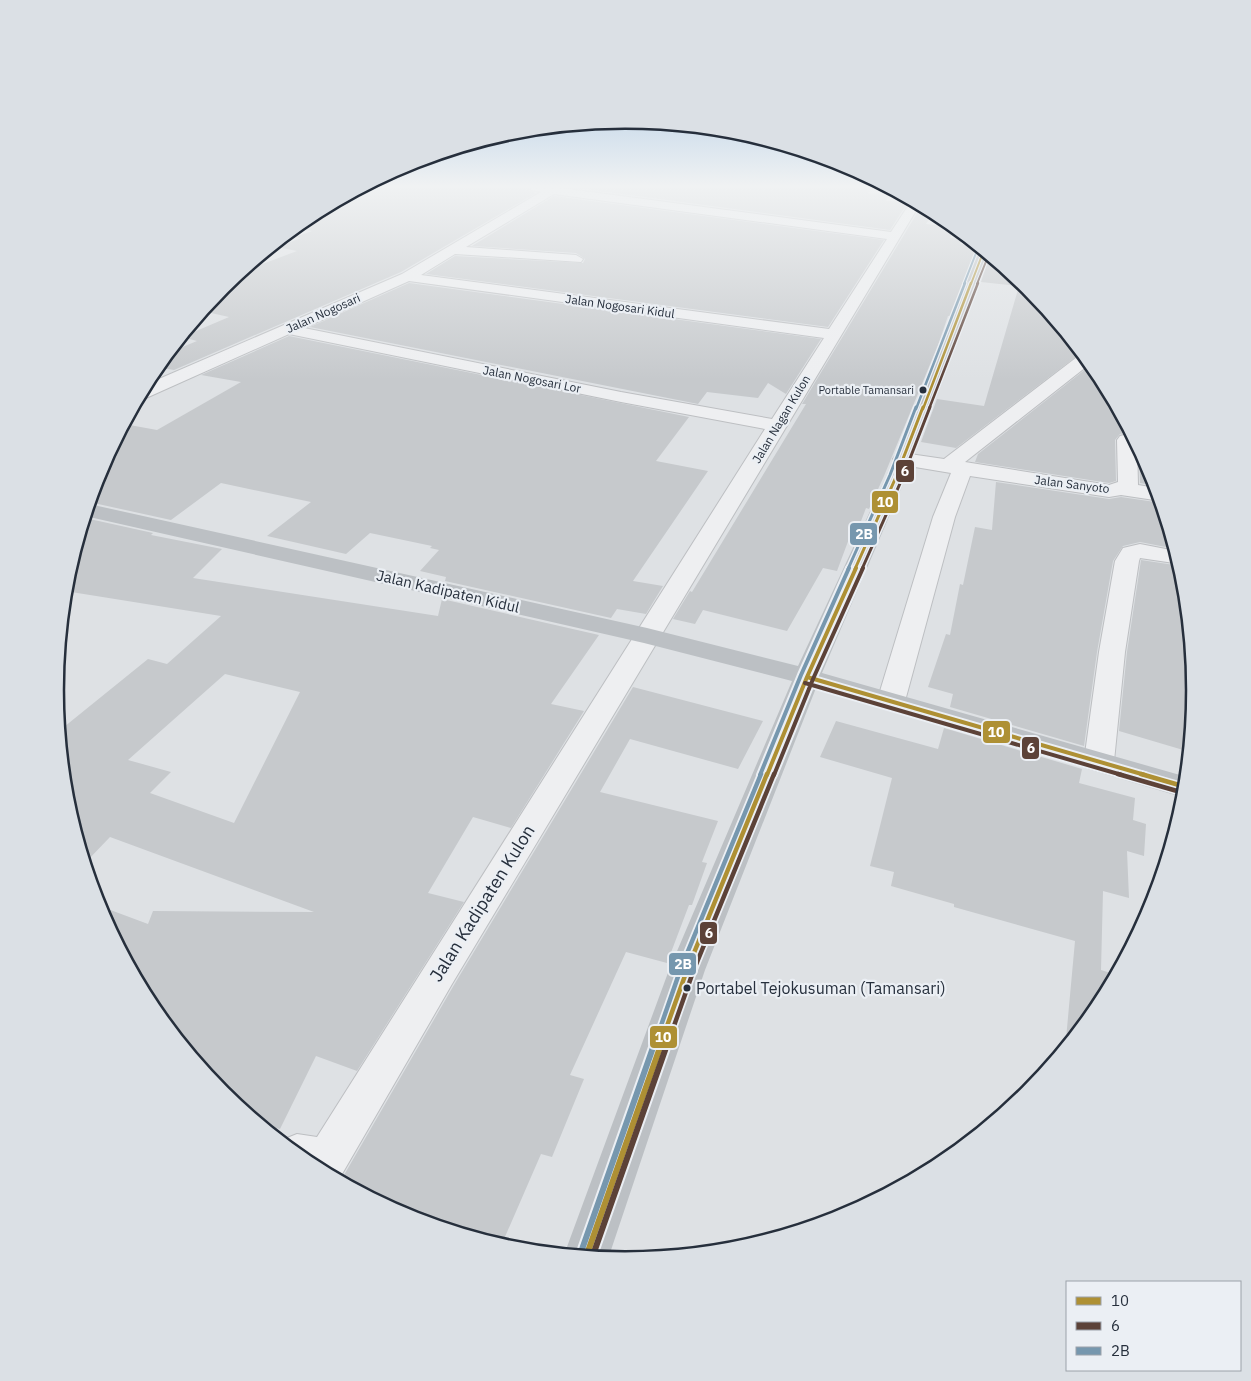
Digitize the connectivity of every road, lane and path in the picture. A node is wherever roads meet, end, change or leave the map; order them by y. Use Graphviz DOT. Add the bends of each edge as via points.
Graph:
graph roads {
  1 [pos="453,250"];
  2 [pos="459,250"];
  3 [pos="886,250"];
  4 [pos="576,259"];
  5 [pos="985,260"];
  6 [pos="407,277"];
  7 [pos="286,330"];
  8 [pos="833,334"];
  9 [pos="1082,363"];
  10 [pos="151,389"];
  11 [pos="778,426"];
  12 [pos="1128,440"];
  13 [pos="903,459"];
  14 [pos="956,467"];
  15 [pos="1121,489"];
  16 [pos="1151,494"];
  17 [pos="94,511"];
  18 [pos="1171,557"];
  19 [pos="647,636"];
  20 [pos="807,677"];
  21 [pos="891,701"];
  22 [pos="1100,761"];
  23 [pos="1179,785"];
  24 [pos="316,1160"];
  25 [pos="588,1251"];
  1 -- 6 [label="street, Jalan Nogosari"];
  2 -- 4 [label="street"];
  3 -- 8 [label="street, Jalan Nagan Kulon"];
  5 -- 13 [label="main road"];
  6 -- 7 [label="street, Jalan Nogosari"];
  6 -- 8 [label="street, Jalan Nogosari Kidul"];
  7 -- 10 [label="street, Jalan Nogosari"];
  7 -- 11 [label="street, Jalan Nogosari Lor"];
  8 -- 11 [label="street, Jalan Nagan Kulon"];
  9 -- 14 [label="street"];
  11 -- 19 [label="street, Jalan Nagan Kulon"];
  12 -- 15 [label="street, Jalan Sanyoto" via="1129,480 1128,485"];
  13 -- 14 [label="street, Jalan Sanyoto"];
  13 -- 20 [label="main road"];
  14 -- 15 [label="street, Jalan Sanyoto" via="1090,489"];
  14 -- 21 [label="street"];
  15 -- 16 [label="street"];
  17 -- 19 [label="main road, Jalan Kadipaten Kidul"];
  18 -- 22 [label="street" via="1140,551 1131,553 1127,561 1112,652"];
  19 -- 20 [label="main road, Jalan Kadipaten Kidul"];
  19 -- 24 [label="street, Jalan Kadipaten Kulon" via="434,982"];
  20 -- 21 [label="main road, Jalan Kadipaten Kidul"];
  20 -- 25 [label="main road" via="687,970"];
  21 -- 22 [label="main road, Jalan Kadipaten Kidul"];
  22 -- 23 [label="main road, Jalan Kadipaten Kidul"];
}
